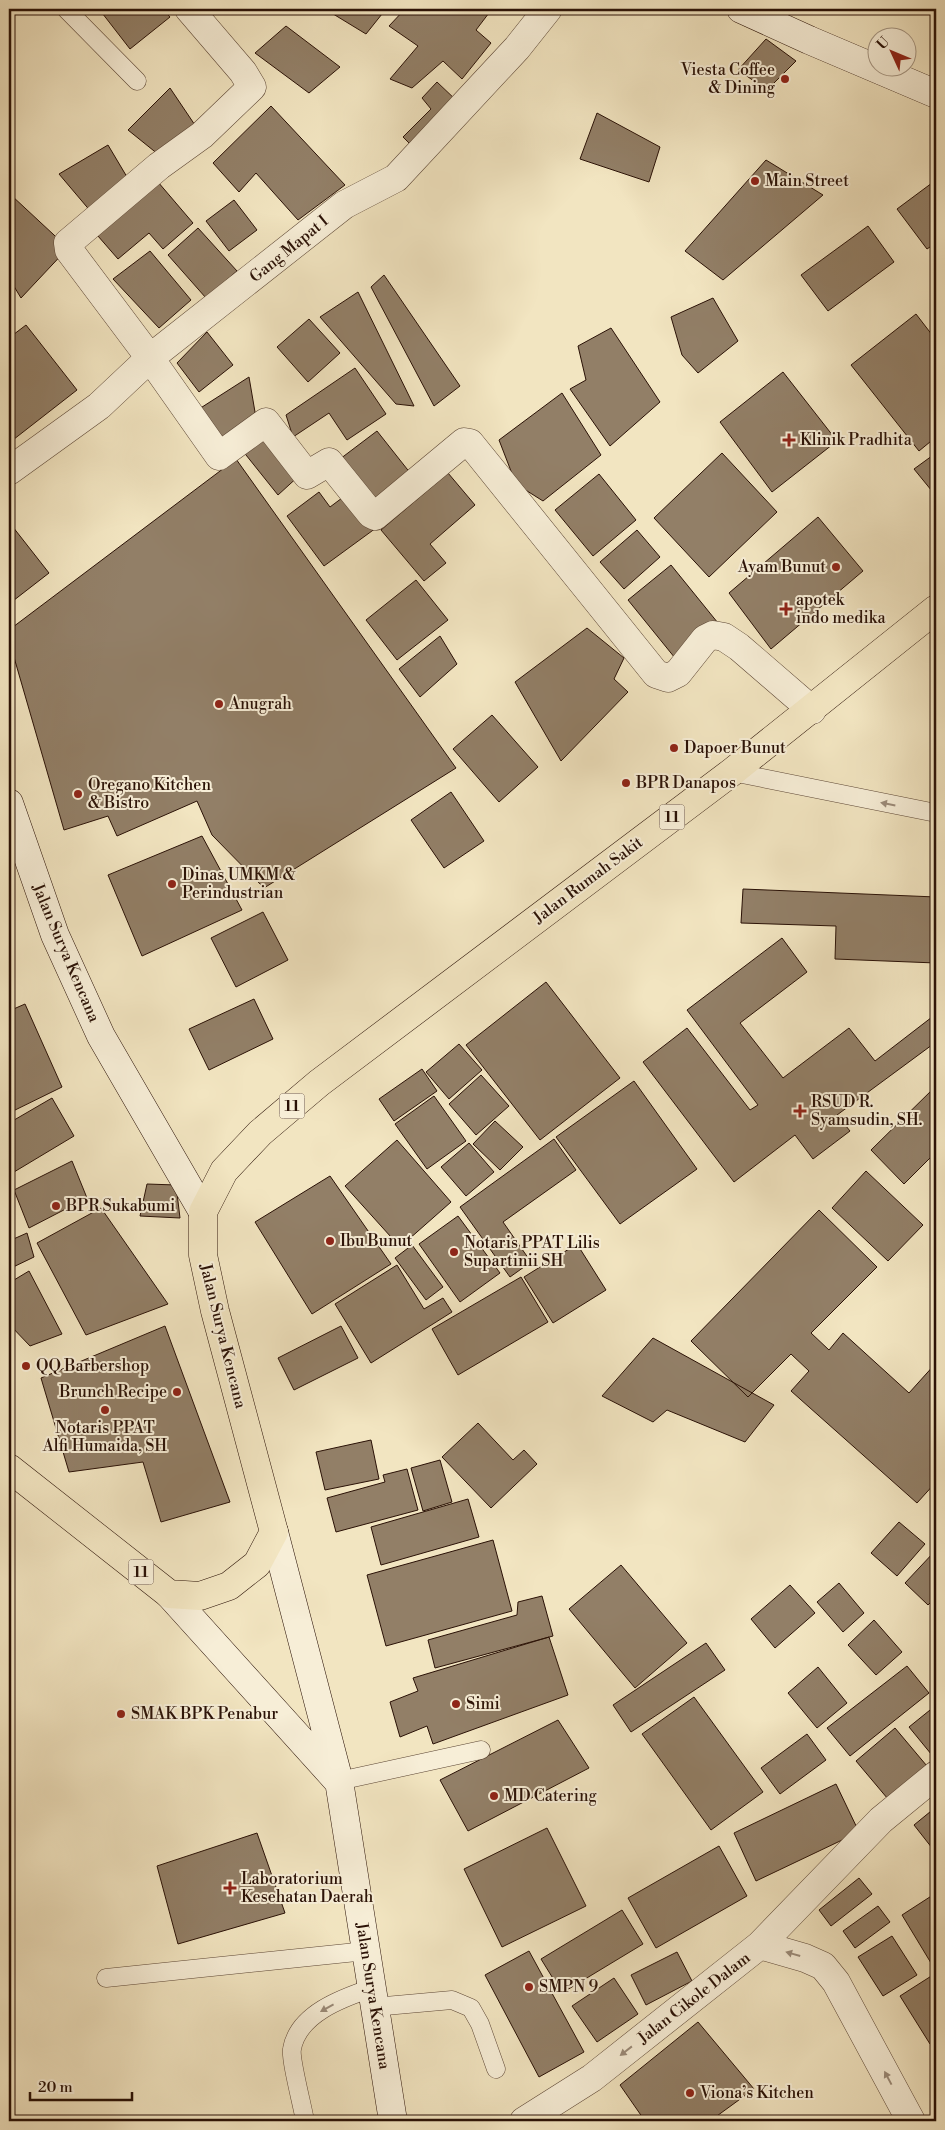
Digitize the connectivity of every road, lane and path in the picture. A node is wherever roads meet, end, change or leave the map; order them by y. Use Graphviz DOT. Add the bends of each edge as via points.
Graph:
graph roads {
  1 [pos="66,9"];
  2 [pos="189,9"];
  3 [pos="548,9"];
  4 [pos="740,9"];
  5 [pos="137,81"];
  6 [pos="936,94"];
  7 [pos="150,358"];
  8 [pos="9,471"];
  9 [pos="936,609"];
  10 [pos="812,710"];
  11 [pos="732,772"];
  12 [pos="9,803"];
  13 [pos="936,813"];
  14 [pos="203,1212"];
  15 [pos="9,1468"];
  16 [pos="274,1532"];
  17 [pos="169,1594"];
  18 [pos="481,1750"];
  19 [pos="936,1774"];
  20 [pos="339,1782"];
  21 [pos="760,1945"];
  22 [pos="366,1951"];
  23 [pos="106,1978"];
  24 [pos="373,1998"];
  25 [pos="496,2069"];
  26 [pos="305,2121"];
  27 [pos="392,2121"];
  28 [pos="524,2121"];
  29 [pos="911,2121"];
  1 -- 5 [label="lane"];
  2 -- 7 [label="street" via="252,87 202,135 159,166 68,243 69,250"];
  3 -- 7 [label="street, Gang Mapat I" via="518,48 396,178 344,205"];
  4 -- 6 [label="street"];
  7 -- 8 [label="street, Gang Mapat I" via="99,406"];
  7 -- 10 [label="street" via="218,456 266,422 307,475 329,462 375,516 464,442 470,444 656,674 668,678 678,673 705,639 714,635 724,637"];
  9 -- 10 [label="highway, Jalan Rumah Sakit / 11"];
  10 -- 11 [label="highway, Jalan Rumah Sakit / 11"];
  13 -- 11 [label="lane, one-way"];
  11 -- 14 [label="highway, Jalan Rumah Sakit / 11" via="320,1083 260,1133 224,1171"];
  12 -- 14 [label="street, Jalan Surya Kencana" via="55,935 101,1036"];
  14 -- 16 [label="highway, Jalan Surya Kencana / 11" via="204,1255 215,1312"];
  15 -- 17 [label="highway, 11"];
  16 -- 17 [label="highway, 11" via="257,1564 229,1586 200,1596"];
  16 -- 20 [label="street, Jalan Surya Kencana"];
  17 -- 20 [label="street"];
  18 -- 20 [label="lane"];
  19 -- 21 [label="street" via="881,1820"];
  20 -- 22 [label="street, Jalan Surya Kencana"];
  21 -- 28 [label="street, Jalan Cikole Dalam, one-way" via="592,2078"];
  29 -- 21 [label="street, Jalan Cikole Dalam, one-way" via="836,1982 822,1966"];
  22 -- 23 [label="lane"];
  22 -- 24 [label="street, Jalan Surya Kencana"];
  24 -- 25 [label="lane" via="452,2000 471,2008"];
  24 -- 26 [label="lane, one-way" via="351,1995 310,2017 297,2034 291,2050"];
  24 -- 27 [label="street, Jalan Surya Kencana"];
}
